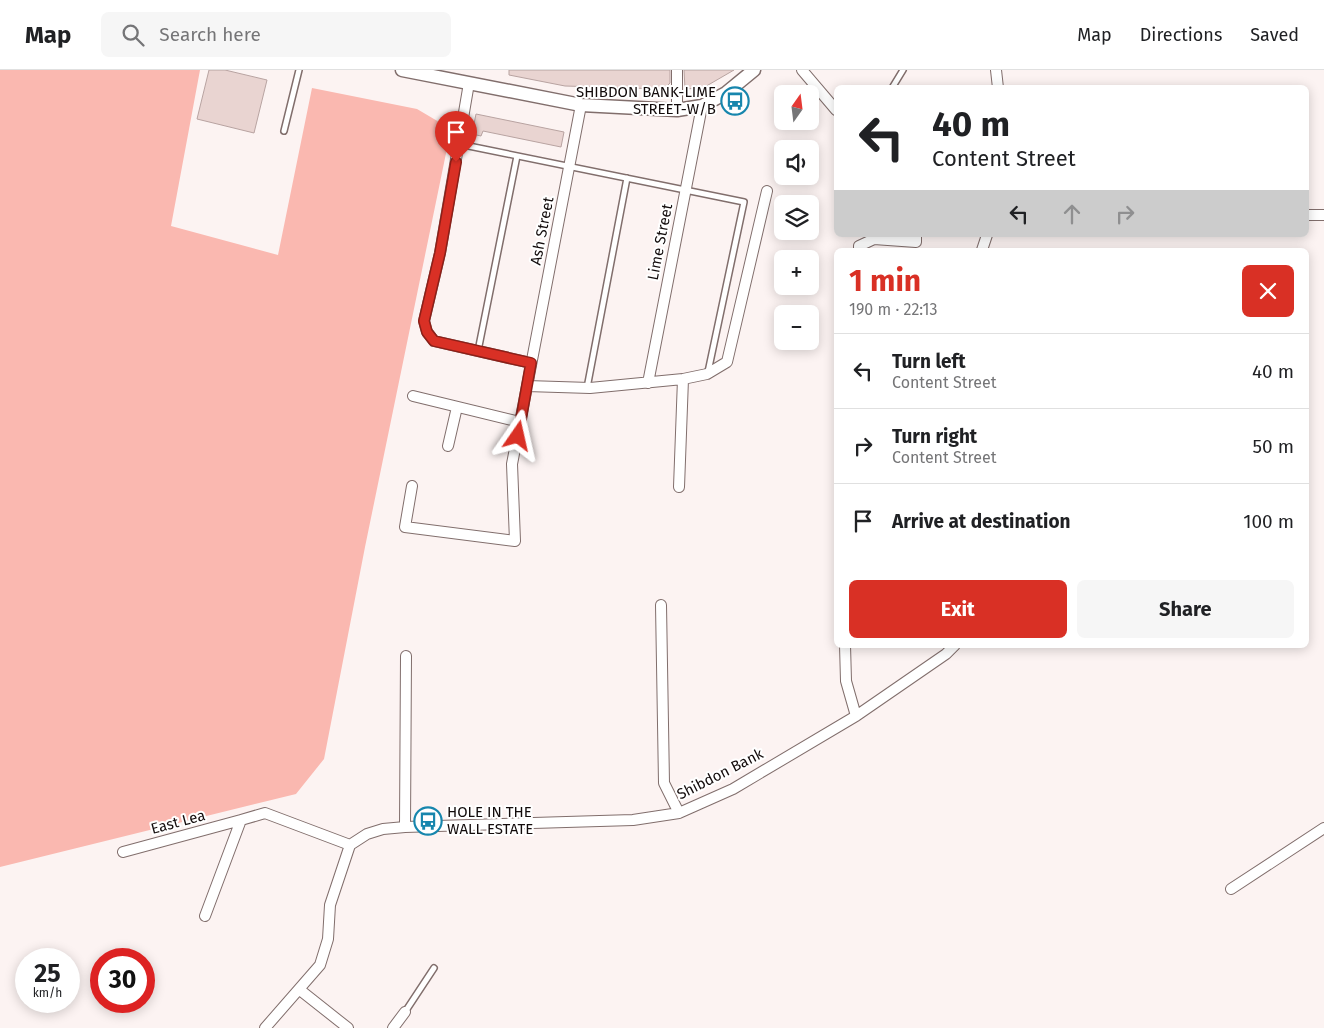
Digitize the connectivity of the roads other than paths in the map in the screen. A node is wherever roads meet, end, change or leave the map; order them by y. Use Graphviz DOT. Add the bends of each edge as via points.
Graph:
graph roads {
  1 [pos="299,70"];
  2 [pos="402,70"];
  3 [pos="677,70"];
  4 [pos="754,70"];
  5 [pos="802,70"];
  6 [pos="903,70"];
  7 [pos="996,70"];
  8 [pos="470,83"];
  9 [pos="894,85"];
  10 [pos="998,85"];
  11 [pos="581,105"];
  12 [pos="702,106"];
  13 [pos="834,108"];
  14 [pos="677,110"];
  15 [pos="284,132"];
  16 [pos="459,144"];
  17 [pos="518,156"];
  18 [pos="569,166"];
  19 [pos="627,178"];
  20 [pos="686,190"];
  21 [pos="767,191"];
  22 [pos="1309,215"];
  23 [pos="1324,216"];
  24 [pos="916,237"];
  25 [pos="859,248"];
  26 [pos="478,351"];
  27 [pos="531,363"];
  28 [pos="708,374"];
  29 [pos="683,379"];
  30 [pos="648,382"];
  31 [pos="528,386"];
  32 [pos="587,388"];
  33 [pos="414,396"];
  34 [pos="457,407"];
  35 [pos="520,422"];
  36 [pos="448,446"];
  37 [pos="412,486"];
  38 [pos="679,487"];
  39 [pos="661,605"];
  40 [pos="845,648"];
  41 [pos="952,648"];
  42 [pos="406,656"];
  43 [pos="856,716"];
  44 [pos="679,813"];
  45 [pos="241,820"];
  46 [pos="405,827"];
  47 [pos="1324,828"];
  48 [pos="350,845"];
  49 [pos="123,852"];
  50 [pos="1231,889"];
  51 [pos="205,916"];
  52 [pos="434,968"];
  53 [pos="300,990"];
  54 [pos="405,1012"];
  55 [pos="265,1028"];
  56 [pos="348,1028"];
  57 [pos="393,1028"];
  1 -- 15 [label="lane"];
  2 -- 8 [label="street"];
  3 -- 14 [label="street"];
  4 -- 12 [label="street" via="726,93"];
  5 -- 13 [label="street"];
  6 -- 9 [label="lane"];
  7 -- 10 [label="street"];
  8 -- 11 [label="street"];
  8 -- 16 [label="street"];
  11 -- 14 [label="street"];
  11 -- 18 [label="street, Ash Street"];
  12 -- 14 [label="street"];
  12 -- 20 [label="street, Lime Street"];
  16 -- 17 [label="lane"];
  16 -- 26 [label="street" via="440,253 424,321 434,341"];
  17 -- 18 [label="lane"];
  17 -- 26 [label="lane"];
  18 -- 19 [label="lane"];
  18 -- 27 [label="street, Ash Street"];
  19 -- 20 [label="lane"];
  19 -- 32 [label="lane"];
  20 -- 28 [label="lane" via="744,202"];
  20 -- 30 [label="street, Lime Street"];
  21 -- 28 [label="street" via="727,362"];
  22 -- 23 [label="street"];
  24 -- 25 [label="street" via="916,242 874,239"];
  26 -- 27 [label="street"];
  27 -- 31 [label="street, Ash Street"];
  28 -- 29 [label="street"];
  29 -- 30 [label="street"];
  29 -- 38 [label="street"];
  30 -- 32 [label="street"];
  31 -- 32 [label="street"];
  31 -- 35 [label="street, Ash Street"];
  33 -- 34 [label="street"];
  34 -- 35 [label="street"];
  34 -- 36 [label="street"];
  35 -- 37 [label="street, Ash Street" via="512,464 515,541 406,527"];
  39 -- 44 [label="street" via="664,783"];
  40 -- 43 [label="street" via="846,681"];
  41 -- 43 [label="street, Shibdon Bank"];
  42 -- 46 [label="street"];
  43 -- 44 [label="street, Shibdon Bank" via="733,789"];
  44 -- 46 [label="street, Shibdon Bank" via="633,820"];
  45 -- 48 [label="street, East Lea" via="265,813"];
  45 -- 49 [label="street, East Lea"];
  45 -- 51 [label="street"];
  46 -- 48 [label="street, Shibdon Bank" via="366,834"];
  47 -- 50 [label="street"];
  48 -- 53 [label="street" via="330,905 328,939 320,965"];
  52 -- 54 [label="lane"];
  53 -- 55 [label="street"];
  53 -- 56 [label="street"];
  54 -- 57 [label="street"];
}
